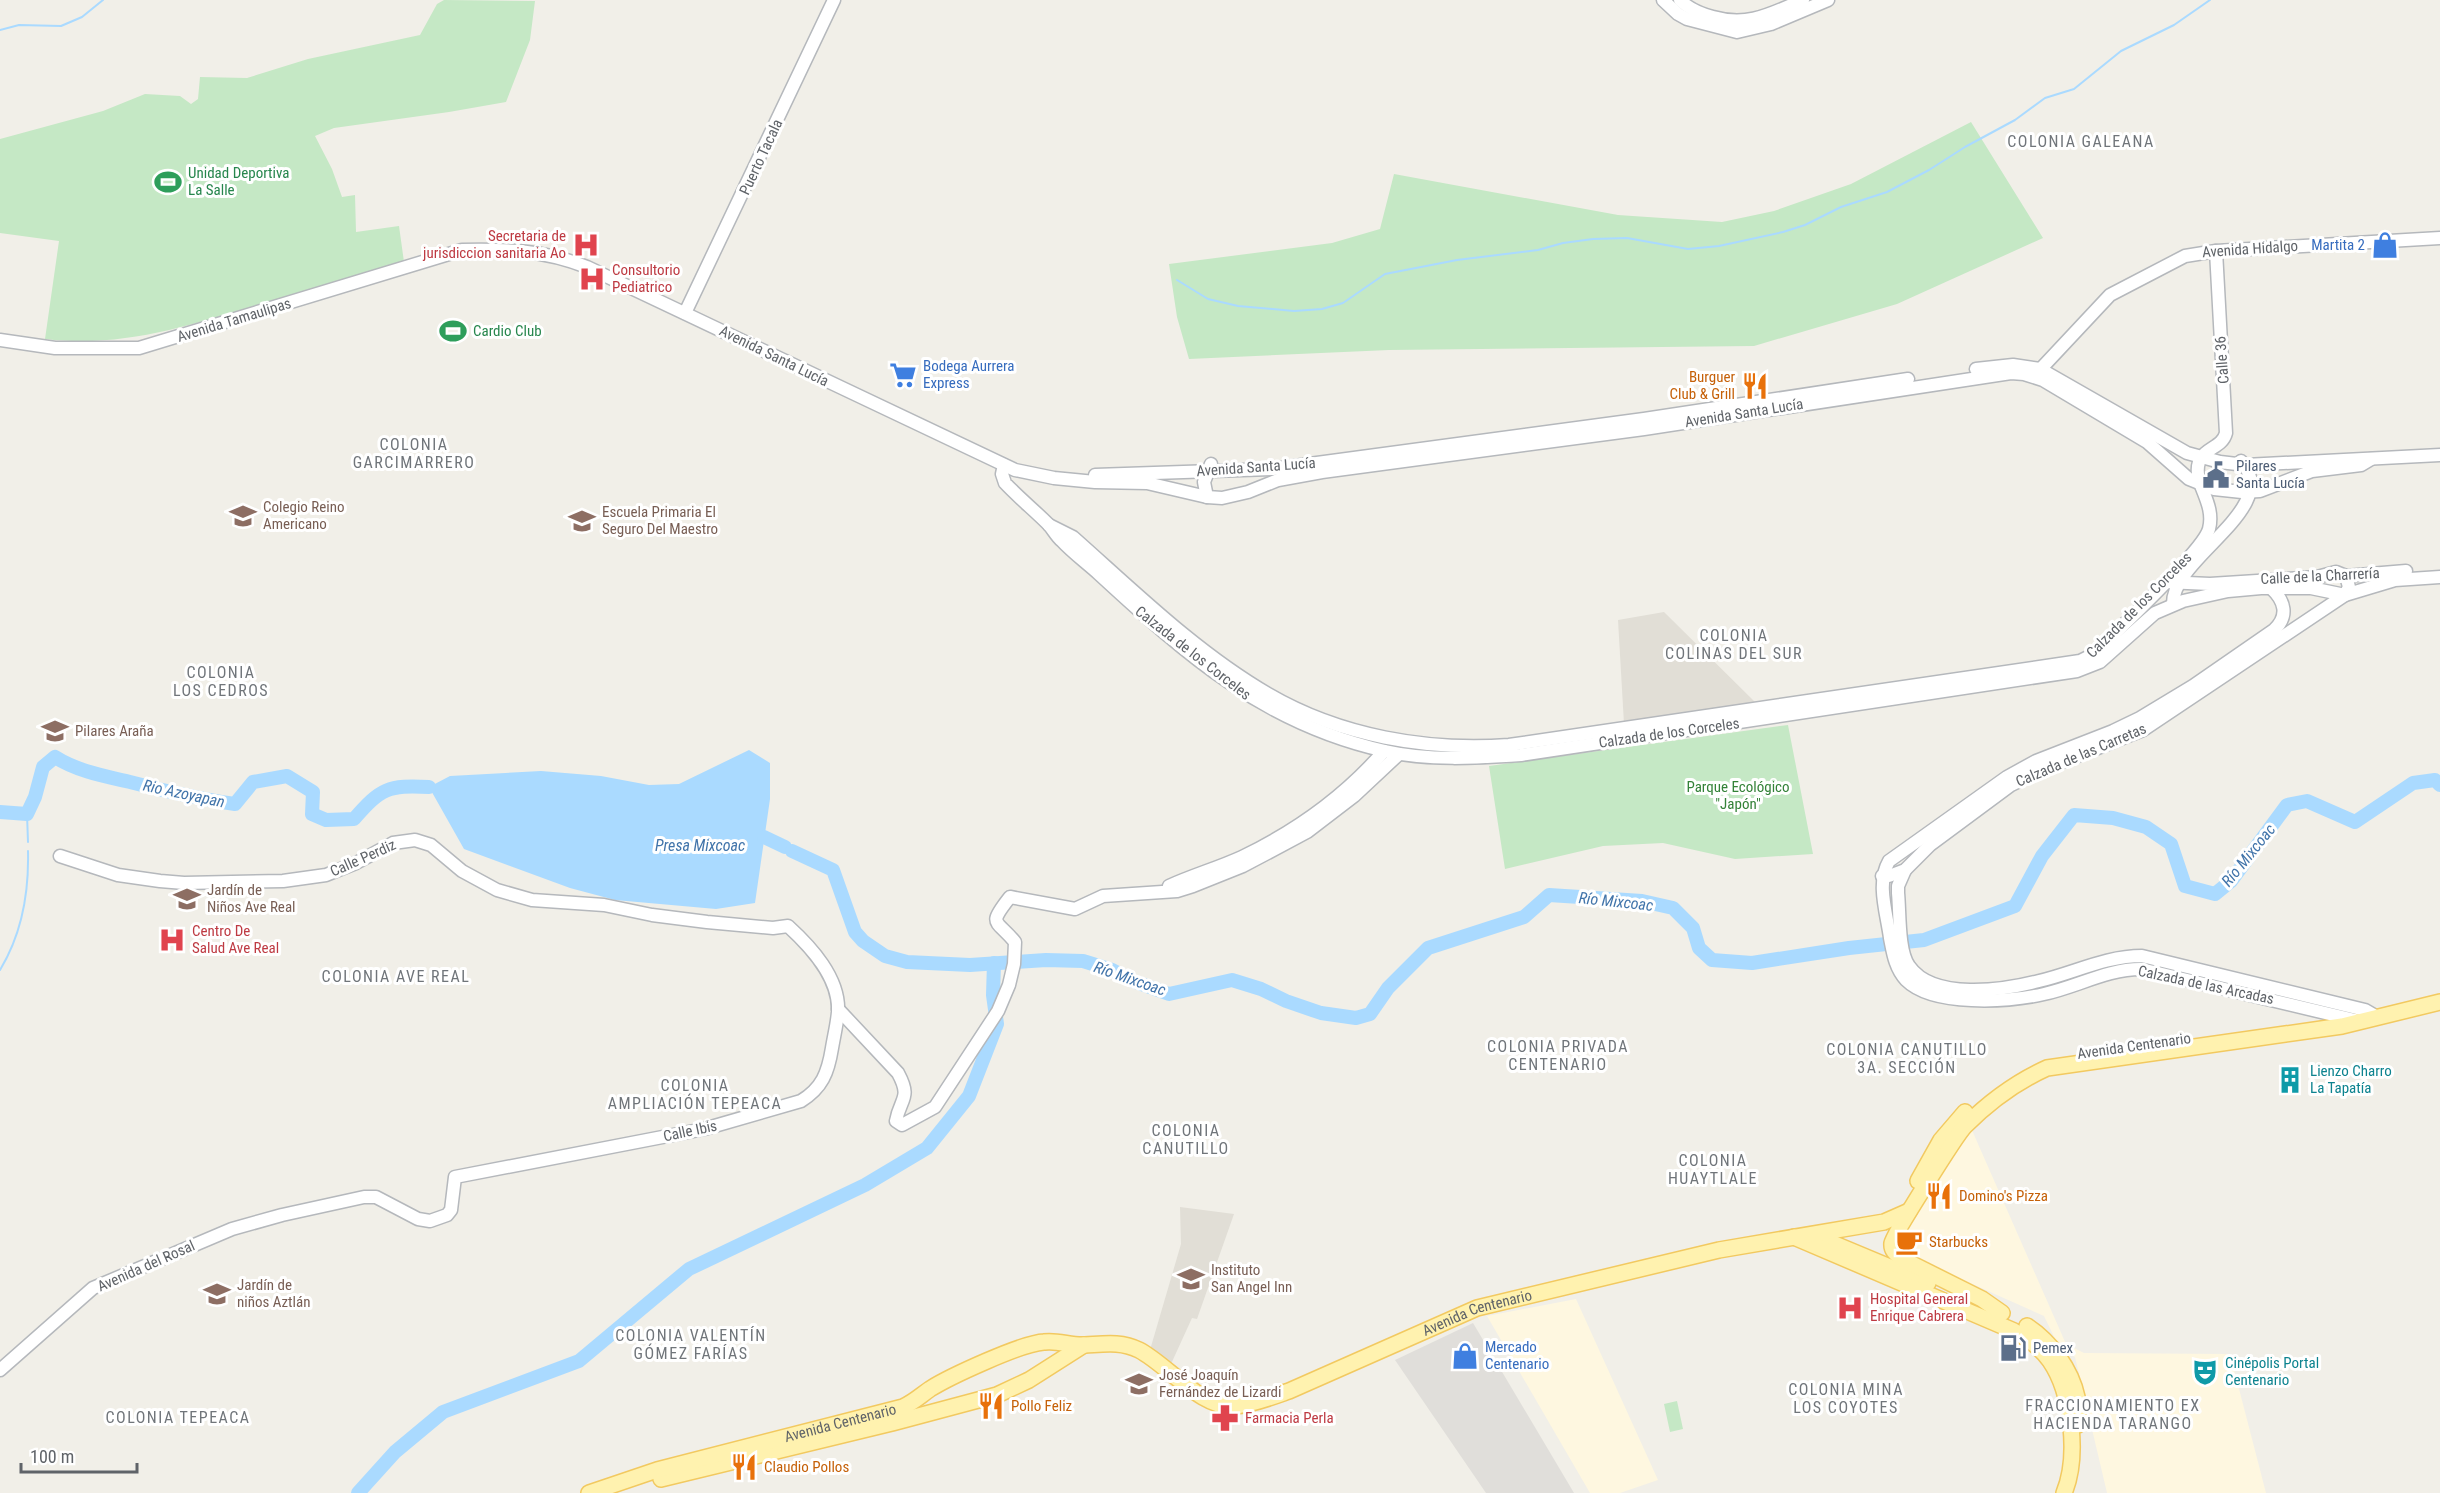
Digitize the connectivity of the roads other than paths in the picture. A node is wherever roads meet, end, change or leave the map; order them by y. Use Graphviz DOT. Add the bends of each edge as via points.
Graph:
graph roads {
  1 [pos="834,0"];
  2 [pos="1663,0"];
  3 [pos="1680,0"];
  4 [pos="1803,0"];
  5 [pos="1828,0"];
  6 [pos="2440,238"];
  7 [pos="462,250"];
  8 [pos="2216,251"];
  9 [pos="685,313"];
  10 [pos="0,340"];
  11 [pos="2037,372"];
  12 [pos="2440,455"];
  13 [pos="2202,457"];
  14 [pos="2371,459"];
  15 [pos="2241,461"];
  16 [pos="1004,465"];
  17 [pos="1210,467"];
  18 [pos="1083,480"];
  19 [pos="2201,484"];
  20 [pos="2249,492"];
  21 [pos="1207,497"];
  22 [pos="2210,518"];
  23 [pos="2231,523"];
  24 [pos="1049,525"];
  25 [pos="2194,564"];
  26 [pos="2440,569"];
  27 [pos="2346,576"];
  28 [pos="2440,577"];
  29 [pos="2171,583"];
  30 [pos="2210,584"];
  31 [pos="2271,588"];
  32 [pos="2345,595"];
  33 [pos="2173,604"];
  34 [pos="2139,607"];
  35 [pos="2150,617"];
  36 [pos="1806,708"];
  37 [pos="1384,751"];
  38 [pos="1399,754"];
  39 [pos="60,856"];
  40 [pos="1905,870"];
  41 [pos="1882,876"];
  42 [pos="1161,890"];
  43 [pos="794,931"];
  44 [pos="1898,955"];
  45 [pos="2176,963"];
  46 [pos="2173,976"];
  47 [pos="2440,992"];
  48 [pos="2440,1002"];
  49 [pos="838,1009"];
  50 [pos="2368,1016"];
  51 [pos="2343,1017"];
  52 [pos="376,1197"];
  53 [pos="1903,1214"];
  54 [pos="1813,1234"];
  55 [pos="1794,1237"];
  56 [pos="2002,1313"];
  57 [pos="1084,1345"];
  58 [pos="2049,1352"];
  59 [pos="0,1370"];
  60 [pos="917,1408"];
  61 [pos="589,1493"];
  62 [pos="619,1493"];
  63 [pos="2064,1493"];
  64 [pos="2074,1493"];
  1 -- 9 [label="street, Puerto Tacala"];
  2 -- 5 [label="street" via="1687,19 1737,32 1771,24"];
  3 -- 4 [label="street" via="1705,15 1739,22"];
  6 -- 8 [label="street, Avenida Hidalgo"];
  7 -- 9 [label="street, Avenida Santa Lucía" via="508,249 571,260"];
  7 -- 10 [label="street, Avenida Tamaulipas" via="139,348 55,348"];
  8 -- 11 [label="street, Avenida Hidalgo" via="2185,256 2110,295"];
  8 -- 13 [label="street, Calle 36" via="2226,433"];
  9 -- 16 [label="street, Avenida Santa Lucía"];
  11 -- 13 [label="street, Avenida Santa Lucía" via="2187,453"];
  11 -- 17 [label="street, Avenida Santa Lucía" via="2027,366 2002,365 1273,469"];
  11 -- 19 [label="street, Avenida Santa Lucía" via="2043,380 2147,442 2182,474"];
  11 -- 21 [label="street, Avenida Santa Lucía" via="1983,376 1644,429 1322,472 1278,480 1230,496"];
  12 -- 14 [label="street, Avenida Santa Lucía"];
  13 -- 15 [label="street, Avenida Santa Lucía"];
  13 -- 19 [label="street" via="2197,475"];
  14 -- 15 [label="street, Avenida Santa Lucía"];
  14 -- 20 [label="street, Avenida Santa Lucía" via="2361,465 2312,471 2265,490"];
  15 -- 20 [label="street" via="2251,481"];
  16 -- 18 [label="street, Avenida Santa Lucía" via="1041,476"];
  16 -- 24 [label="street, Calzada de los Corceles" via="1005,483"];
  17 -- 18 [label="street, Avenida Santa Lucía" via="1095,474"];
  17 -- 21 [label="street" via="1204,484"];
  18 -- 21 [label="street, Avenida Santa Lucía" via="1147,483"];
  19 -- 20 [label="street, Avenida Santa Lucía"];
  19 -- 22 [label="street"];
  20 -- 23 [label="street, Calzada de los Corceles"];
  22 -- 23 [label="street" via="2218,526"];
  22 -- 29 [label="street, Calzada de los Corceles" via="2204,537"];
  23 -- 25 [label="street, Calzada de los Corceles"];
  24 -- 36 [label="street, Calzada de los Corceles" via="1073,537 1202,650 1268,694 1322,719 1388,738 1455,747 1509,745"];
  24 -- 37 [label="street, Calzada de los Corceles" via="1060,540 1139,612 1254,700 1328,735"];
  25 -- 29 [label="street, Calzada de los Corceles"];
  25 -- 30 [label="street" via="2196,576"];
  26 -- 27 [label="street, Calle de la Charrería"];
  27 -- 30 [label="street, Calle de la Charrería" via="2336,572 2317,577"];
  27 -- 32 [label="street" via="2349,586"];
  28 -- 32 [label="street, Calle de la Charrería" via="2395,580"];
  29 -- 30 [label="street, Calle de la Charrería"];
  29 -- 33 [label="street, Calzada de los Corceles"];
  29 -- 34 [label="street, Calzada de los Corceles"];
  31 -- 32 [label="street, Calle de la Charrería" via="2311,588"];
  31 -- 33 [label="street, Calle de la Charrería" via="2228,591"];
  31 -- 41 [label="street, Calzada de las Carretas" via="2282,600 2284,609 2280,625 2274,630 2140,718 2007,777 1888,861"];
  32 -- 40 [label="street, Calzada de las Carretas" via="2143,730 2011,785 1921,852"];
  33 -- 35 [label="street, Calzada de los Corceles"];
  34 -- 35 [label="street"];
  34 -- 36 [label="street, Calzada de los Corceles" via="2084,660"];
  35 -- 36 [label="street, Calzada de los Corceles" via="2102,660 2084,670"];
  36 -- 38 [label="street, Calzada de los Corceles" via="1521,755 1474,758"];
  37 -- 38 [label="street, Calzada de los Corceles"];
  37 -- 42 [label="street" via="1337,797 1300,825 1240,858"];
  38 -- 42 [label="street" via="1307,832 1243,866 1177,891"];
  39 -- 43 [label="street, Calle Perdiz" via="118,875 160,881 283,881 326,875 393,843 415,840 431,846 462,871 497,890 532,900 604,905 706,922 788,926"];
  40 -- 41 [label="street"];
  40 -- 44 [label="street, Calzada de las Arcadas" via="1898,886"];
  41 -- 44 [label="street, Calzada de las Arcadas"];
  42 -- 49 [label="street" via="1103,896 1075,909 1010,897 996,920 1015,942 1005,998 935,1107 903,1125 896,1121 905,1098 898,1073"];
  43 -- 49 [label="street, Calle Ibis" via="815,952 828,973"];
  44 -- 45 [label="street, Calzada de las Arcadas" via="1924,980 1953,989 2015,987 2125,956"];
  44 -- 46 [label="street, Calzada de las Arcadas" via="1902,974 1917,989 1949,998 2015,999 2127,969"];
  45 -- 46 [label="street"];
  45 -- 50 [label="street, Calzada de las Arcadas"];
  46 -- 51 [label="street, Calzada de las Arcadas"];
  47 -- 50 [label="main road, Avenida Centenario"];
  48 -- 50 [label="main road, Avenida Centenario"];
  49 -- 52 [label="street, Calle Ibis" via="827,1073 818,1089 801,1101 704,1129 455,1177 451,1210 430,1221 418,1219"];
  50 -- 51 [label="main road, Avenida Centenario"];
  50 -- 53 [label="main road, Avenida Centenario" via="2325,1029 2047,1068 2009,1089 1962,1128"];
  51 -- 53 [label="main road, Avenida Centenario" via="2063,1056 2024,1068 1953,1123"];
  52 -- 59 [label="street, Avenida del Rosal" via="232,1229 93,1288"];
  53 -- 54 [label="main road, Avenida Centenario" via="1884,1222"];
  53 -- 56 [label="main road" via="1891,1245 1894,1252"];
  54 -- 55 [label="main road, Avenida Centenario"];
  54 -- 56 [label="main road"];
  55 -- 57 [label="main road, Avenida Centenario" via="1719,1250 1477,1308 1289,1391 1235,1407 1212,1402 1138,1350 1105,1343"];
  55 -- 58 [label="main road" via="2014,1331"];
  56 -- 58 [label="main road" via="2031,1330"];
  57 -- 60 [label="main road, Avenida Centenario" via="1014,1389 982,1400"];
  57 -- 60 [label="main road, Avenida Centenario" via="1059,1341 1031,1344 930,1389"];
  58 -- 63 [label="main road" via="2070,1420 2071,1467"];
  58 -- 64 [label="main road" via="2065,1368 2078,1398 2081,1461"];
  60 -- 61 [label="main road, Avenida Centenario" via="889,1411 657,1470"];
  60 -- 62 [label="main road, Avenida Centenario" via="892,1423"];
}
